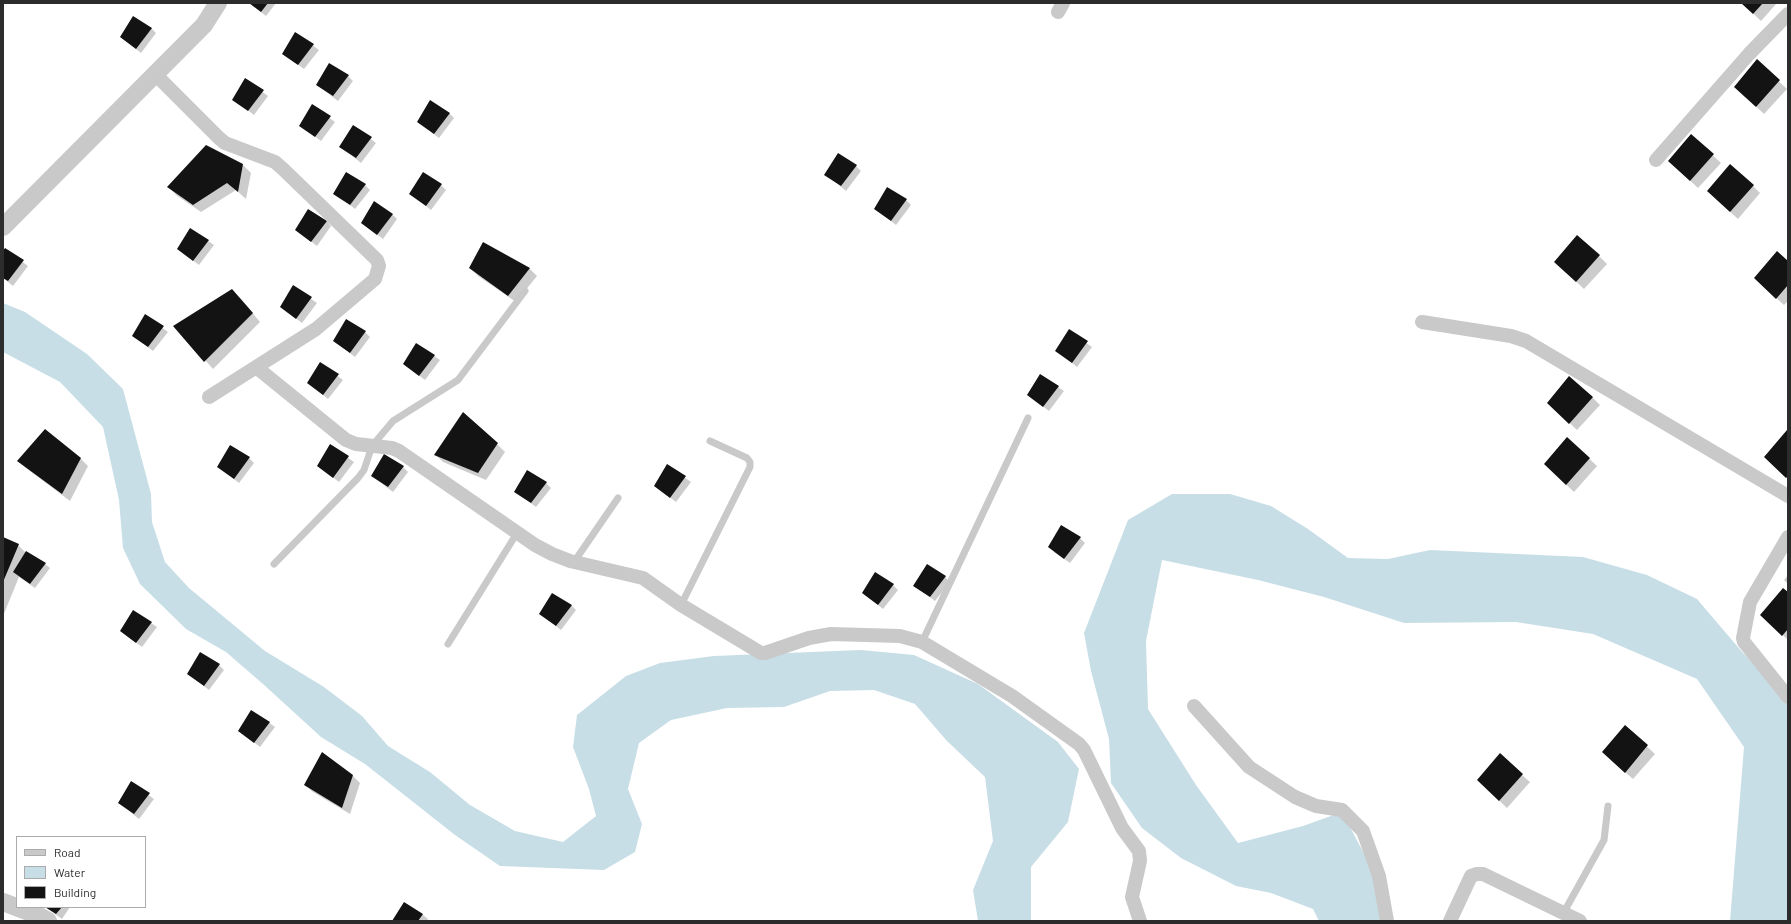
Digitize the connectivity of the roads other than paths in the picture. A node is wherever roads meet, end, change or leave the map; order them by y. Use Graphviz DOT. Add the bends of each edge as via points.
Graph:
graph roads {
  1 [pos="218,3"];
  2 [pos="1788,14"];
  3 [pos="155,74"];
  4 [pos="1656,160"];
  5 [pos="3,227"];
  6 [pos="525,291"];
  7 [pos="1422,322"];
  8 [pos="256,367"];
  9 [pos="209,397"];
  10 [pos="1028,418"];
  11 [pos="710,441"];
  12 [pos="372,446"];
  13 [pos="1788,496"];
  14 [pos="618,498"];
  15 [pos="517,533"];
  16 [pos="1788,538"];
  17 [pos="574,562"];
  18 [pos="274,564"];
  19 [pos="681,605"];
  20 [pos="922,642"];
  21 [pos="448,644"];
  22 [pos="1788,696"];
  23 [pos="1194,706"];
  24 [pos="1608,806"];
  25 [pos="3,902"];
  26 [pos="16,907"];
  27 [pos="19,908"];
  28 [pos="1564,912"];
  29 [pos="48,921"];
  30 [pos="1140,921"];
  31 [pos="1387,921"];
  32 [pos="1450,921"];
  33 [pos="1580,921"];
  1 -- 3 [label="street" via="204,25"];
  2 -- 4 [label="street" via="1749,54"];
  3 -- 5 [label="street"];
  3 -- 8 [label="street" via="219,138 274,162 283,169 377,260 379,266 375,279 316,329"];
  6 -- 12 [label="lane" via="458,380 393,421"];
  7 -- 13 [label="street" via="1511,336 1526,341"];
  8 -- 9 [label="street"];
  8 -- 12 [label="street" via="346,440"];
  10 -- 20 [label="lane"];
  11 -- 19 [label="lane" via="747,458 750,467"];
  12 -- 15 [label="street" via="399,451"];
  12 -- 18 [label="lane" via="364,470 358,478"];
  14 -- 17 [label="lane"];
  15 -- 17 [label="street" via="552,554"];
  15 -- 21 [label="lane"];
  16 -- 22 [label="street" via="1750,602 1743,638"];
  17 -- 19 [label="street" via="644,578"];
  19 -- 20 [label="street" via="763,653 809,638 831,634 900,636"];
  20 -- 30 [label="street" via="1012,696 1082,747 1122,828 1139,852 1140,861 1132,897"];
  23 -- 31 [label="street" via="1249,767 1294,797 1316,806 1342,810 1362,831 1379,876"];
  24 -- 28 [label="lane" via="1604,840"];
  25 -- 26 [label="street"];
  27 -- 29 [label="street"];
  28 -- 32 [label="street" via="1483,874 1477,874 1471,876"];
  28 -- 33 [label="street"];
}
